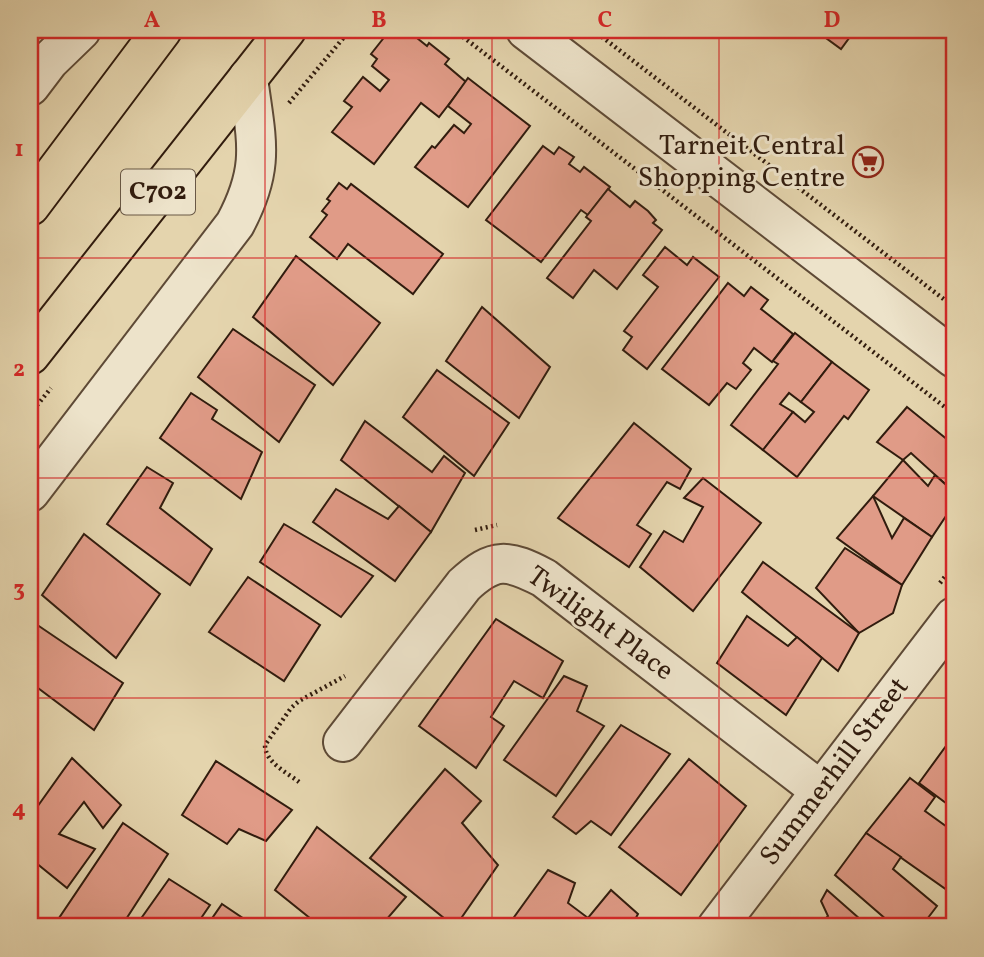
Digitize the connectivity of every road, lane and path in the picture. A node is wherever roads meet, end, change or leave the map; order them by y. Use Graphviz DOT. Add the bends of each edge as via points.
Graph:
graph roads {
  1 [pos="81,30"];
  2 [pos="162,30"];
  3 [pos="286,30"];
  4 [pos="350,30"];
  5 [pos="454,30"];
  6 [pos="526,30"];
  7 [pos="593,30"];
  8 [pos="248,78"];
  9 [pos="30,86"];
  10 [pos="287,106"];
  11 [pos="30,206"];
  12 [pos="954,307"];
  13 [pos="30,355"];
  14 [pos="954,358"];
  15 [pos="954,414"];
  16 [pos="30,492"];
  17 [pos="506,524"];
  18 [pos="468,533"];
  19 [pos="954,617"];
  20 [pos="352,671"];
  21 [pos="343,742"];
  22 [pos="299,782"];
  23 [pos="821,790"];
  24 [pos="717,927"];
  1 -- 9 [label="street" via="48,61"];
  2 -- 11 [label="highway"];
  3 -- 8 [label="highway, C702"];
  4 -- 10 [label="path"];
  5 -- 15 [label="path"];
  6 -- 14 [label="street"];
  7 -- 12 [label="path"];
  8 -- 13 [label="highway, C702"];
  8 -- 16 [label="street" via="257,156 241,213"];
  17 -- 18 [label="path"];
  19 -- 23 [label="street, Summerhill Street"];
  20 -- 22 [label="path" via="299,701 268,738 265,752 269,759"];
  21 -- 23 [label="street, Twilight Place" via="464,585 491,565 511,563 544,578"];
  23 -- 24 [label="street, Summerhill Street"];
}
